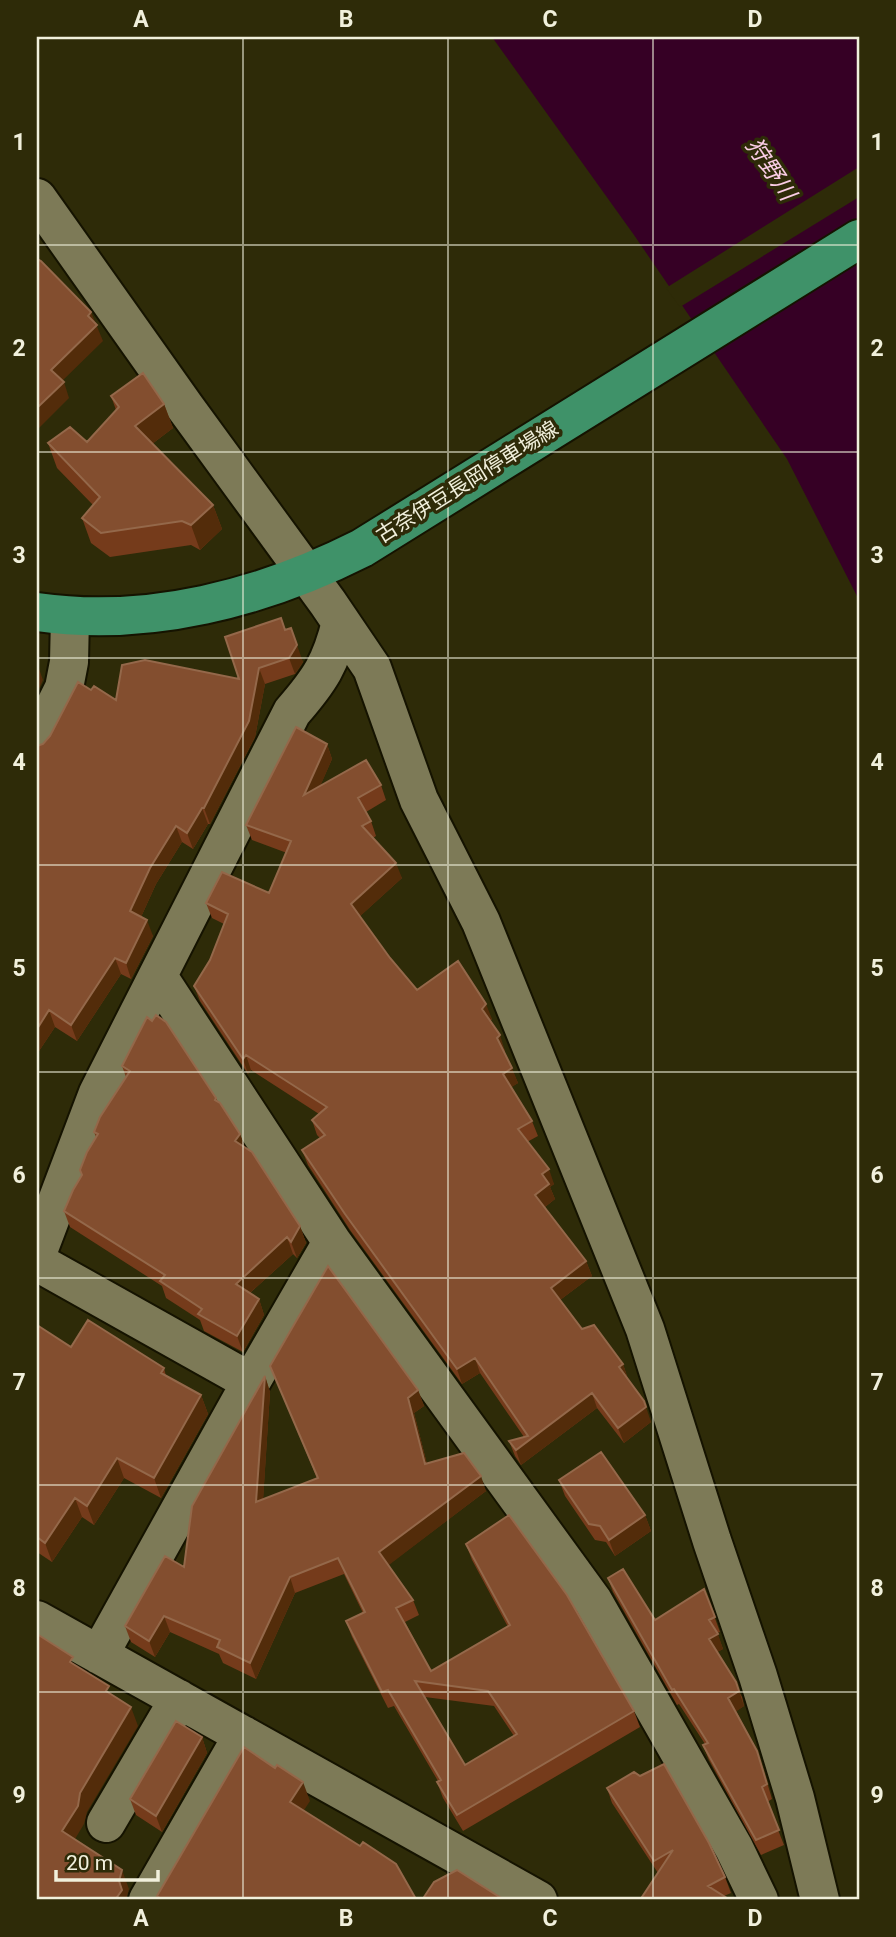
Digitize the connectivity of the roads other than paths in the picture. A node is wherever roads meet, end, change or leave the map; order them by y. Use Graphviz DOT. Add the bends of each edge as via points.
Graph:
graph roads {
  1 [pos="37,198"];
  2 [pos="37,239"];
  3 [pos="859,239"];
  4 [pos="81,262"];
  5 [pos="306,572"];
  6 [pos="53,614"];
  7 [pos="341,622"];
  8 [pos="37,742"];
  9 [pos="159,978"];
  10 [pos="332,1242"];
  11 [pos="37,1254"];
  12 [pos="37,1262"];
  13 [pos="251,1382"];
  14 [pos="37,1620"];
  15 [pos="99,1655"];
  16 [pos="179,1699"];
  17 [pos="243,1735"];
  18 [pos="106,1823"];
  19 [pos="148,1900"];
  20 [pos="538,1900"];
  21 [pos="759,1900"];
  22 [pos="820,1900"];
  1 -- 4 [label="street"];
  2 -- 4 [label="street"];
  3 -- 5 [label="main road, 古奈伊豆長岡停車場線" via="362,548"];
  4 -- 5 [label="street"];
  5 -- 6 [label="main road, 古奈伊豆長岡停車場線" via="255,592 153,615"];
  5 -- 7 [label="street"];
  6 -- 8 [label="street" via="69,662 64,688"];
  7 -- 9 [label="street" via="333,654 292,712"];
  7 -- 22 [label="street" via="372,668 419,800 481,922 645,1329 758,1676"];
  9 -- 10 [label="street"];
  9 -- 11 [label="street" via="99,1093"];
  10 -- 13 [label="street"];
  10 -- 21 [label="street" via="593,1601"];
  12 -- 13 [label="street"];
  13 -- 15 [label="street"];
  14 -- 15 [label="street"];
  15 -- 16 [label="street"];
  16 -- 17 [label="street"];
  16 -- 18 [label="street"];
  17 -- 19 [label="street"];
  17 -- 20 [label="street"];
}
